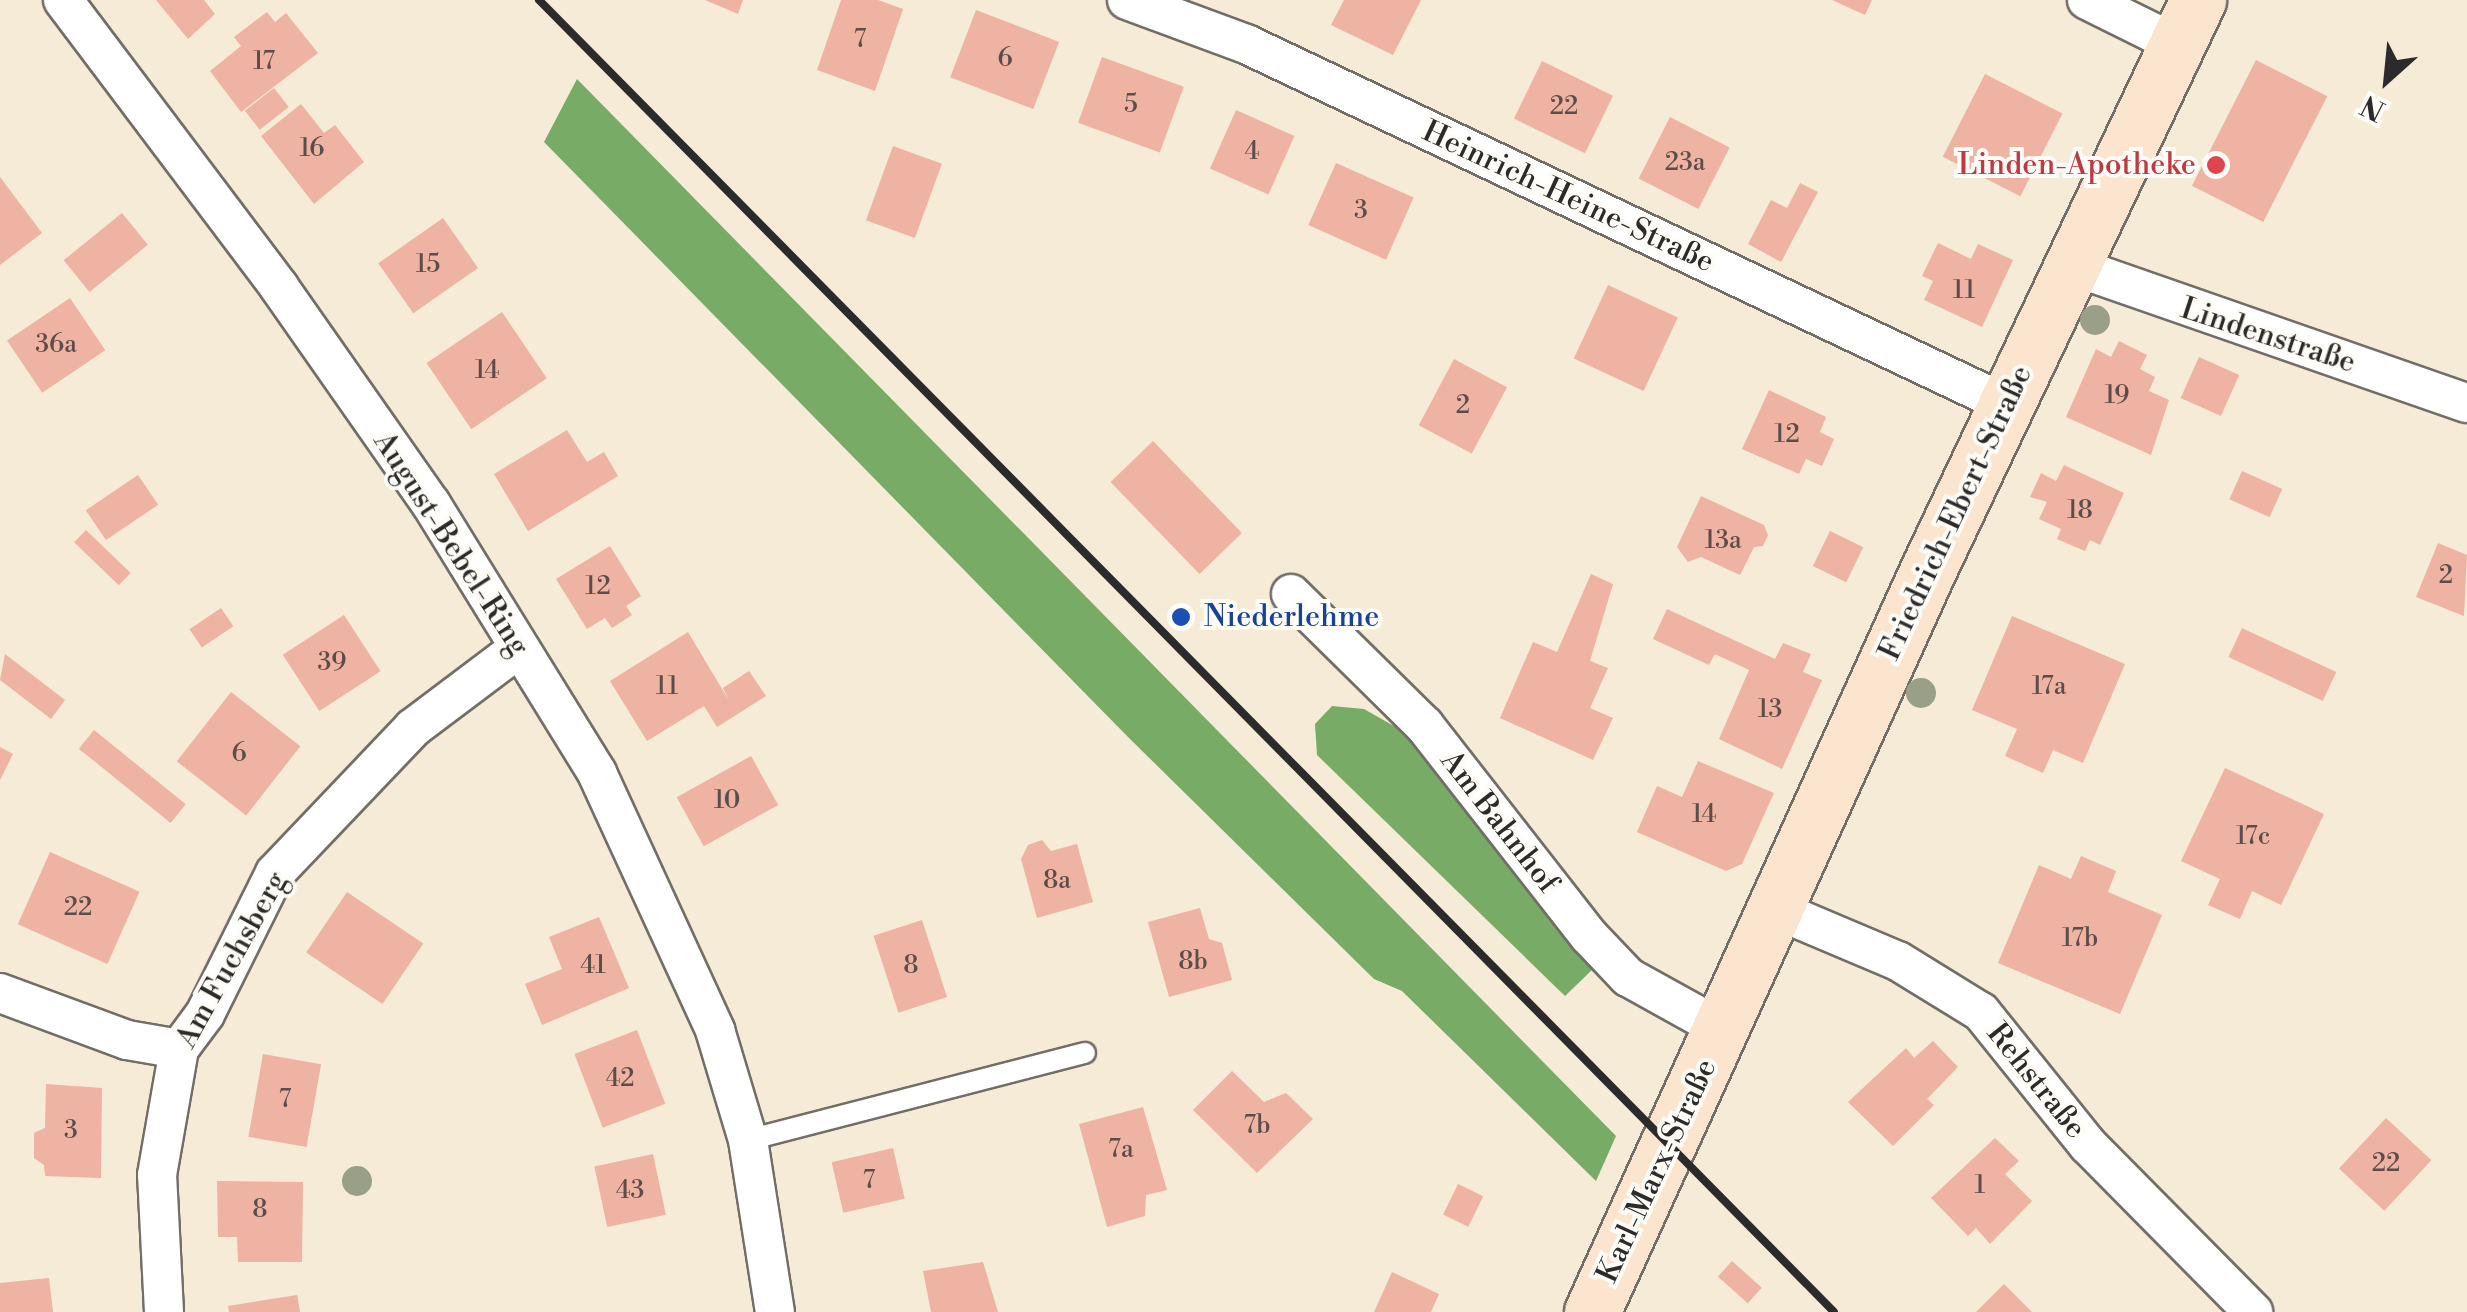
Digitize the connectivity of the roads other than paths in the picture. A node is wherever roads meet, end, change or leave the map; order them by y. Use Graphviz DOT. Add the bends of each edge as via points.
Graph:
graph roads {
  1 [pos="63,0"];
  2 [pos="1126,0"];
  3 [pos="2087,0"];
  4 [pos="2186,21"];
  5 [pos="2070,265"];
  6 [pos="2467,403"];
  7 [pos="2006,404"];
  8 [pos="1291,594"];
  9 [pos="518,648"];
  10 [pos="1777,910"];
  11 [pos="0,994"];
  12 [pos="1722,1030"];
  13 [pos="180,1049"];
  14 [pos="1085,1053"];
  15 [pos="748,1140"];
  16 [pos="164,1312"];
  17 [pos="775,1312"];
  18 [pos="1592,1312"];
  19 [pos="2254,1312"];
  1 -- 9 [label="street, August-Bebel-Ring" via="311,332 430,504"];
  2 -- 7 [label="street, Heinrich-Heine-Straße" via="1246,44"];
  3 -- 4 [label="street"];
  4 -- 5 [label="street, Friedrich-Ebert-Straße"];
  5 -- 6 [label="street, Lindenstraße"];
  5 -- 7 [label="street, Friedrich-Ebert-Straße"];
  7 -- 10 [label="street, Friedrich-Ebert-Straße"];
  8 -- 12 [label="street, Am Bahnhof" via="1424,725 1628,977"];
  9 -- 13 [label="street, Am Fuchsberg" via="413,728 276,874 205,1014"];
  9 -- 15 [label="street, August-Bebel-Ring" via="596,772 673,928 715,1030"];
  10 -- 12 [label="street, Friedrich-Ebert-Straße"];
  10 -- 19 [label="street, Rehstraße" via="1898,960 1981,1012 2088,1145"];
  11 -- 13 [label="street" via="127,1040"];
  12 -- 18 [label="street, Karl-Marx-Straße"];
  13 -- 16 [label="street, Am Fuchsberg" via="157,1175"];
  14 -- 15 [label="lane"];
  15 -- 17 [label="street, August-Bebel-Ring"];
}
